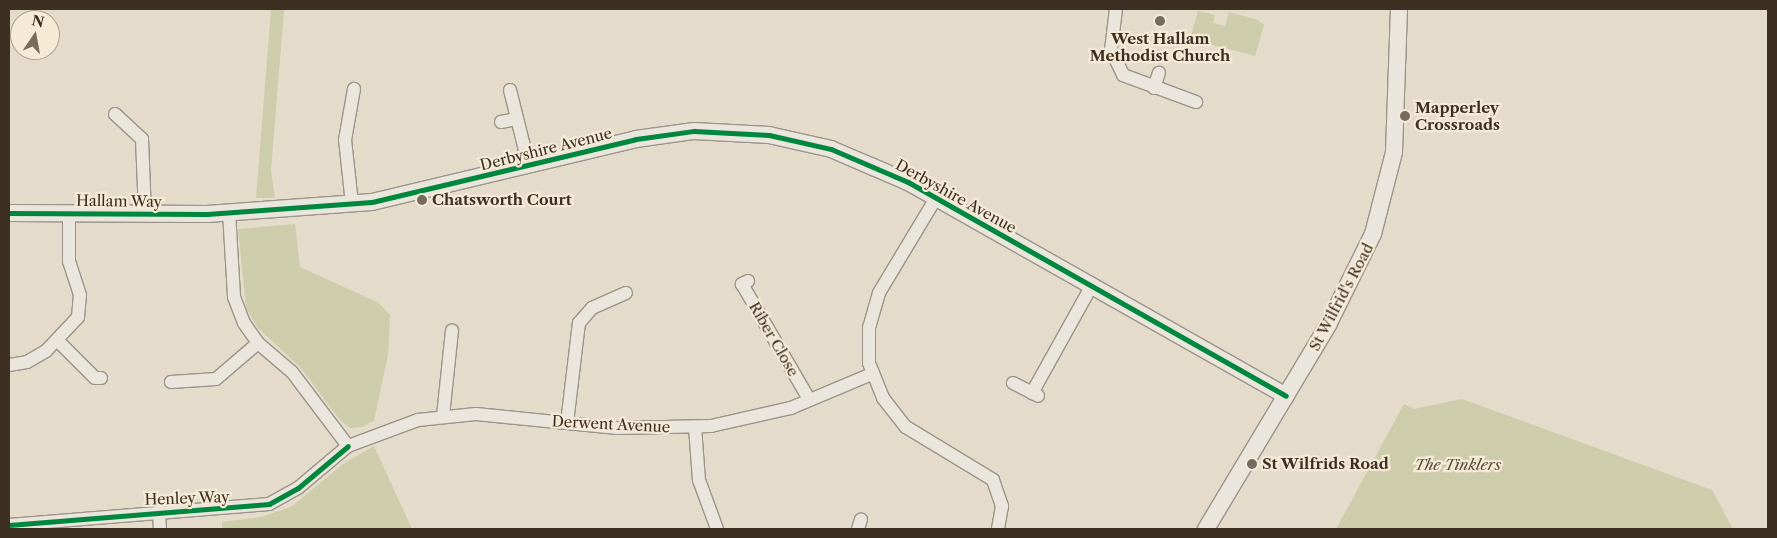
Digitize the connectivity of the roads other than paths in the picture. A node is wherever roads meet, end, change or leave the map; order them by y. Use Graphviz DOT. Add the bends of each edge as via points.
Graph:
graph roads {
  1 [pos="1116,9"];
  2 [pos="1399,9"];
  3 [pos="1158,73"];
  4 [pos="354,88"];
  5 [pos="1154,88"];
  6 [pos="510,90"];
  7 [pos="1196,102"];
  8 [pos="115,114"];
  9 [pos="517,118"];
  10 [pos="502,122"];
  11 [pos="529,166"];
  12 [pos="936,198"];
  13 [pos="352,204"];
  14 [pos="229,212"];
  15 [pos="9,213"];
  16 [pos="69,213"];
  17 [pos="145,213"];
  18 [pos="748,281"];
  19 [pos="1092,285"];
  20 [pos="626,293"];
  21 [pos="452,330"];
  22 [pos="58,341"];
  23 [pos="258,343"];
  24 [pos="9,365"];
  25 [pos="872,374"];
  26 [pos="101,378"];
  27 [pos="172,382"];
  28 [pos="1013,383"];
  29 [pos="1286,396"];
  30 [pos="809,399"];
  31 [pos="443,416"];
  32 [pos="567,423"];
  33 [pos="695,427"];
  34 [pos="348,446"];
  35 [pos="159,511"];
  36 [pos="9,525"];
  37 [pos="27,527"];
  38 [pos="160,529"];
  39 [pos="716,529"];
  40 [pos="998,529"];
  41 [pos="1206,529"];
  1 -- 5 [label="street" via="1111,42 1115,64 1134,82"];
  2 -- 29 [label="street, St Wilfrid's Road" via="1396,126 1379,216 1355,276"];
  3 -- 5 [label="street"];
  4 -- 13 [label="street" via="345,140"];
  5 -- 7 [label="street"];
  6 -- 9 [label="street"];
  8 -- 17 [label="street" via="135,121 144,146"];
  9 -- 10 [label="street"];
  9 -- 11 [label="street"];
  11 -- 12 [label="street, Derbyshire Avenue" via="636,139 694,131 743,132 831,149"];
  11 -- 13 [label="street, Derbyshire Avenue" via="396,198"];
  12 -- 19 [label="street, Derbyshire Avenue"];
  12 -- 25 [label="street" via="876,302 868,339"];
  13 -- 14 [label="street, Derbyshire Avenue"];
  14 -- 17 [label="street, Hallam Way"];
  14 -- 23 [label="street" via="234,296 244,323"];
  15 -- 16 [label="street, Hallam Way"];
  16 -- 17 [label="street, Hallam Way"];
  16 -- 22 [label="street" via="69,268 80,302 74,323"];
  18 -- 30 [label="street, Riber Close" via="742,284"];
  19 -- 28 [label="street" via="1035,394"];
  19 -- 29 [label="street, Derbyshire Avenue"];
  20 -- 32 [label="street" via="592,308 579,323"];
  21 -- 31 [label="street"];
  22 -- 24 [label="street" via="37,358"];
  22 -- 26 [label="street" via="94,378"];
  23 -- 27 [label="street" via="216,379"];
  23 -- 34 [label="street" via="288,368"];
  25 -- 30 [label="street, Derwent Avenue"];
  25 -- 40 [label="street" via="887,404 906,427 993,480 1002,506"];
  29 -- 41 [label="street, St Wilfrid's Road"];
  30 -- 33 [label="street, Derwent Avenue" via="748,420"];
  31 -- 32 [label="street, Derwent Avenue" via="493,415"];
  31 -- 34 [label="street, Derwent Avenue" via="398,424"];
  32 -- 33 [label="street, Derwent Avenue"];
  33 -- 39 [label="street" via="699,480"];
  34 -- 35 [label="street, Henley Way" via="298,488 269,504"];
  35 -- 37 [label="street, Henley Way"];
  35 -- 38 [label="street"];
  36 -- 37 [label="street, Henley Way"];
}
